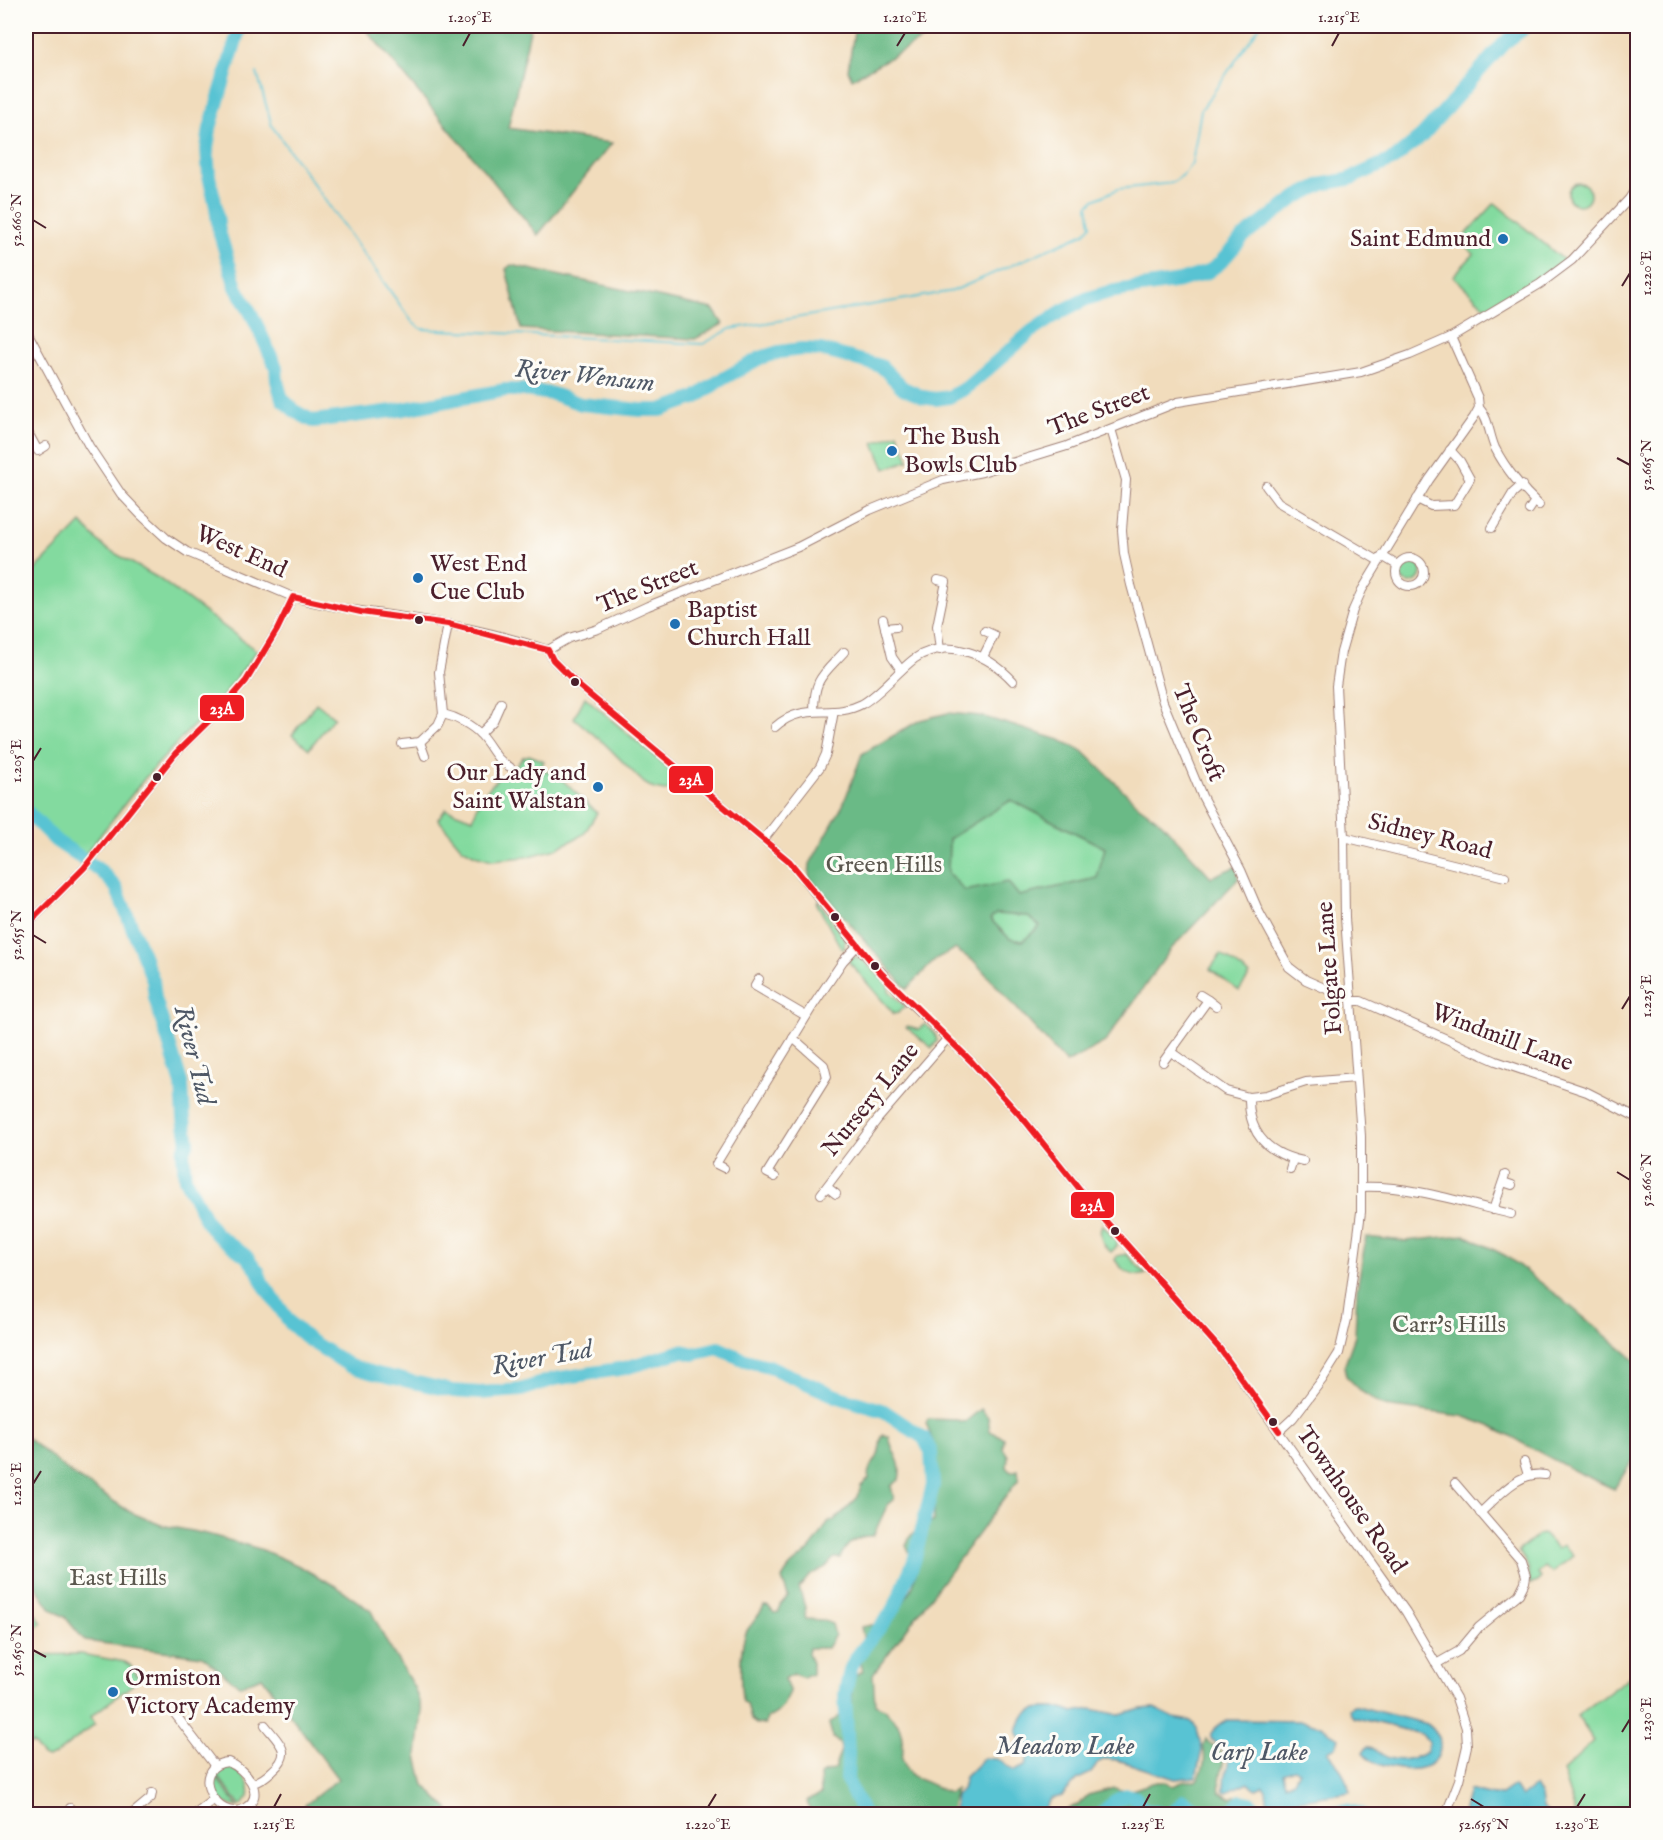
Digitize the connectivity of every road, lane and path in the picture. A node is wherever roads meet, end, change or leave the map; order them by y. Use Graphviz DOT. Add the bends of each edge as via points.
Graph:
graph roads {
  1 [pos="1638,185"];
  2 [pos="27,335"];
  3 [pos="1451,337"];
  4 [pos="1479,408"];
  5 [pos="26,429"];
  6 [pos="1112,429"];
  7 [pos="46,446"];
  8 [pos="1450,450"];
  9 [pos="1522,485"];
  10 [pos="1271,489"];
  11 [pos="1417,499"];
  12 [pos="1529,510"];
  13 [pos="1492,528"];
  14 [pos="1381,558"];
  15 [pos="1397,565"];
  16 [pos="946,582"];
  17 [pos="293,597"];
  18 [pos="883,619"];
  19 [pos="448,624"];
  20 [pos="896,627"];
  21 [pos="885,628"];
  22 [pos="1002,639"];
  23 [pos="548,650"];
  24 [pos="940,650"];
  25 [pos="838,654"];
  26 [pos="983,657"];
  27 [pos="901,670"];
  28 [pos="1012,681"];
  29 [pos="502,710"];
  30 [pos="814,711"];
  31 [pos="834,711"];
  32 [pos="443,714"];
  33 [pos="775,727"];
  34 [pos="480,734"];
  35 [pos="420,742"];
  36 [pos="402,744"];
  37 [pos="425,756"];
  38 [pos="504,768"];
  39 [pos="1344,837"];
  40 [pos="764,839"];
  41 [pos="1505,877"];
  42 [pos="26,926"];
  43 [pos="857,946"];
  44 [pos="756,985"];
  45 [pos="1200,995"];
  46 [pos="1352,999"];
  47 [pos="1208,1000"];
  48 [pos="1216,1006"];
  49 [pos="806,1016"];
  50 [pos="793,1038"];
  51 [pos="947,1039"];
  52 [pos="1171,1052"];
  53 [pos="1162,1062"];
  54 [pos="1356,1078"];
  55 [pos="1249,1097"];
  56 [pos="1636,1117"];
  57 [pos="1293,1159"];
  58 [pos="1303,1161"];
  59 [pos="724,1168"];
  60 [pos="1290,1169"];
  61 [pos="775,1177"];
  62 [pos="1512,1185"];
  63 [pos="1362,1187"];
  64 [pos="837,1194"];
  65 [pos="1493,1210"];
  66 [pos="1511,1214"];
  67 [pos="1279,1431"];
  68 [pos="1524,1462"];
  69 [pos="1528,1475"];
  70 [pos="1545,1475"];
  71 [pos="1455,1483"];
  72 [pos="1480,1513"];
  73 [pos="1436,1664"];
  74 [pos="175,1714"];
  75 [pos="265,1725"];
  76 [pos="215,1766"];
  77 [pos="253,1783"];
  78 [pos="152,1793"];
  79 [pos="214,1799"];
  80 [pos="249,1811"];
  81 [pos="134,1815"];
  82 [pos="194,1815"];
  83 [pos="1446,1815"];
  1 -- 3 [label="street, The Street" via="1572,260 1540,284"];
  2 -- 17 [label="street, West End" via="89,446 121,494 140,514 187,552"];
  3 -- 4 [label="street"];
  3 -- 6 [label="street, The Street" via="1361,372 1187,399"];
  4 -- 8 [label="street, Folgate Lane"];
  4 -- 9 [label="street" via="1497,451"];
  5 -- 7 [label="street" via="38,451"];
  6 -- 23 [label="street, The Street" via="1056,450 931,485 870,510 798,547 568,638"];
  6 -- 46 [label="street, The Croft" via="1126,480 1122,530 1131,585 1163,702 1202,796 1289,967 1306,980"];
  8 -- 11 [label="street, Folgate Lane"];
  8 -- 11 [label="street" via="1470,479 1454,505 1431,506"];
  9 -- 12 [label="street" via="1537,503"];
  9 -- 13 [label="street"];
  10 -- 14 [label="street" via="1278,502"];
  11 -- 14 [label="street, Folgate Lane"];
  14 -- 15 [label="street"];
  14 -- 39 [label="street, Folgate Lane" via="1353,610 1337,677"];
  16 -- 24 [label="street" via="937,626"];
  17 -- 19 [label="street, West End" via="361,612"];
  17 -- 42 [label="street" via="246,681 174,754 84,868"];
  18 -- 21 [label="street"];
  19 -- 23 [label="street, West End"];
  19 -- 32 [label="street" via="439,672"];
  20 -- 21 [label="street"];
  21 -- 27 [label="street" via="892,657"];
  22 -- 26 [label="street" via="990,633"];
  23 -- 40 [label="street, Townhouse Road" via="579,686"];
  24 -- 26 [label="street" via="970,651"];
  24 -- 27 [label="street" via="917,657"];
  25 -- 30 [label="street" via="817,682"];
  26 -- 28 [label="street" via="995,663"];
  27 -- 31 [label="street" via="862,704"];
  29 -- 34 [label="street"];
  30 -- 31 [label="street"];
  30 -- 33 [label="street" via="796,713"];
  31 -- 40 [label="street" via="820,767"];
  32 -- 34 [label="street"];
  32 -- 35 [label="street" via="438,725"];
  34 -- 38 [label="street"];
  35 -- 36 [label="street"];
  35 -- 37 [label="street"];
  39 -- 41 [label="street, Sidney Road"];
  39 -- 46 [label="street, Folgate Lane"];
  40 -- 43 [label="street, Townhouse Road" via="802,875"];
  43 -- 49 [label="street"];
  43 -- 51 [label="street, Townhouse Road"];
  44 -- 49 [label="street"];
  45 -- 47 [label="street"];
  46 -- 54 [label="street, Folgate Lane"];
  46 -- 56 [label="street, Windmill Lane" via="1496,1061 1587,1092"];
  47 -- 48 [label="street"];
  47 -- 52 [label="street"];
  49 -- 50 [label="street"];
  50 -- 59 [label="street" via="712,1162"];
  50 -- 61 [label="street" via="824,1065 827,1077 766,1173"];
  51 -- 64 [label="street, Nursery Lane" via="877,1120 824,1190"];
  51 -- 67 [label="street, Townhouse Road" via="1026,1122 1114,1231 1203,1328"];
  52 -- 53 [label="street"];
  52 -- 55 [label="street" via="1226,1091"];
  54 -- 55 [label="street" via="1306,1082"];
  54 -- 63 [label="street, Folgate Lane"];
  55 -- 57 [label="street" via="1255,1131 1265,1143"];
  57 -- 58 [label="street"];
  57 -- 60 [label="street"];
  62 -- 65 [label="street" via="1504,1179"];
  63 -- 65 [label="street" via="1456,1200"];
  63 -- 67 [label="street, Folgate Lane" via="1359,1231 1337,1359"];
  65 -- 66 [label="street"];
  67 -- 73 [label="street, Townhouse Road" via="1406,1612"];
  68 -- 69 [label="street"];
  69 -- 70 [label="street"];
  69 -- 72 [label="street"];
  71 -- 72 [label="street"];
  72 -- 73 [label="street" via="1521,1560 1525,1582 1519,1594 1479,1627 1459,1651"];
  73 -- 83 [label="street, Townhouse Road" via="1462,1712 1467,1740 1463,1767"];
  74 -- 76 [label="street"];
  75 -- 77 [label="street" via="284,1756 271,1772"];
  76 -- 77 [label="street" via="228,1762 238,1766"];
  76 -- 79 [label="street" via="207,1785"];
  77 -- 80 [label="street"];
  78 -- 81 [label="street"];
  79 -- 80 [label="street" via="223,1808"];
  79 -- 82 [label="street"];
}
